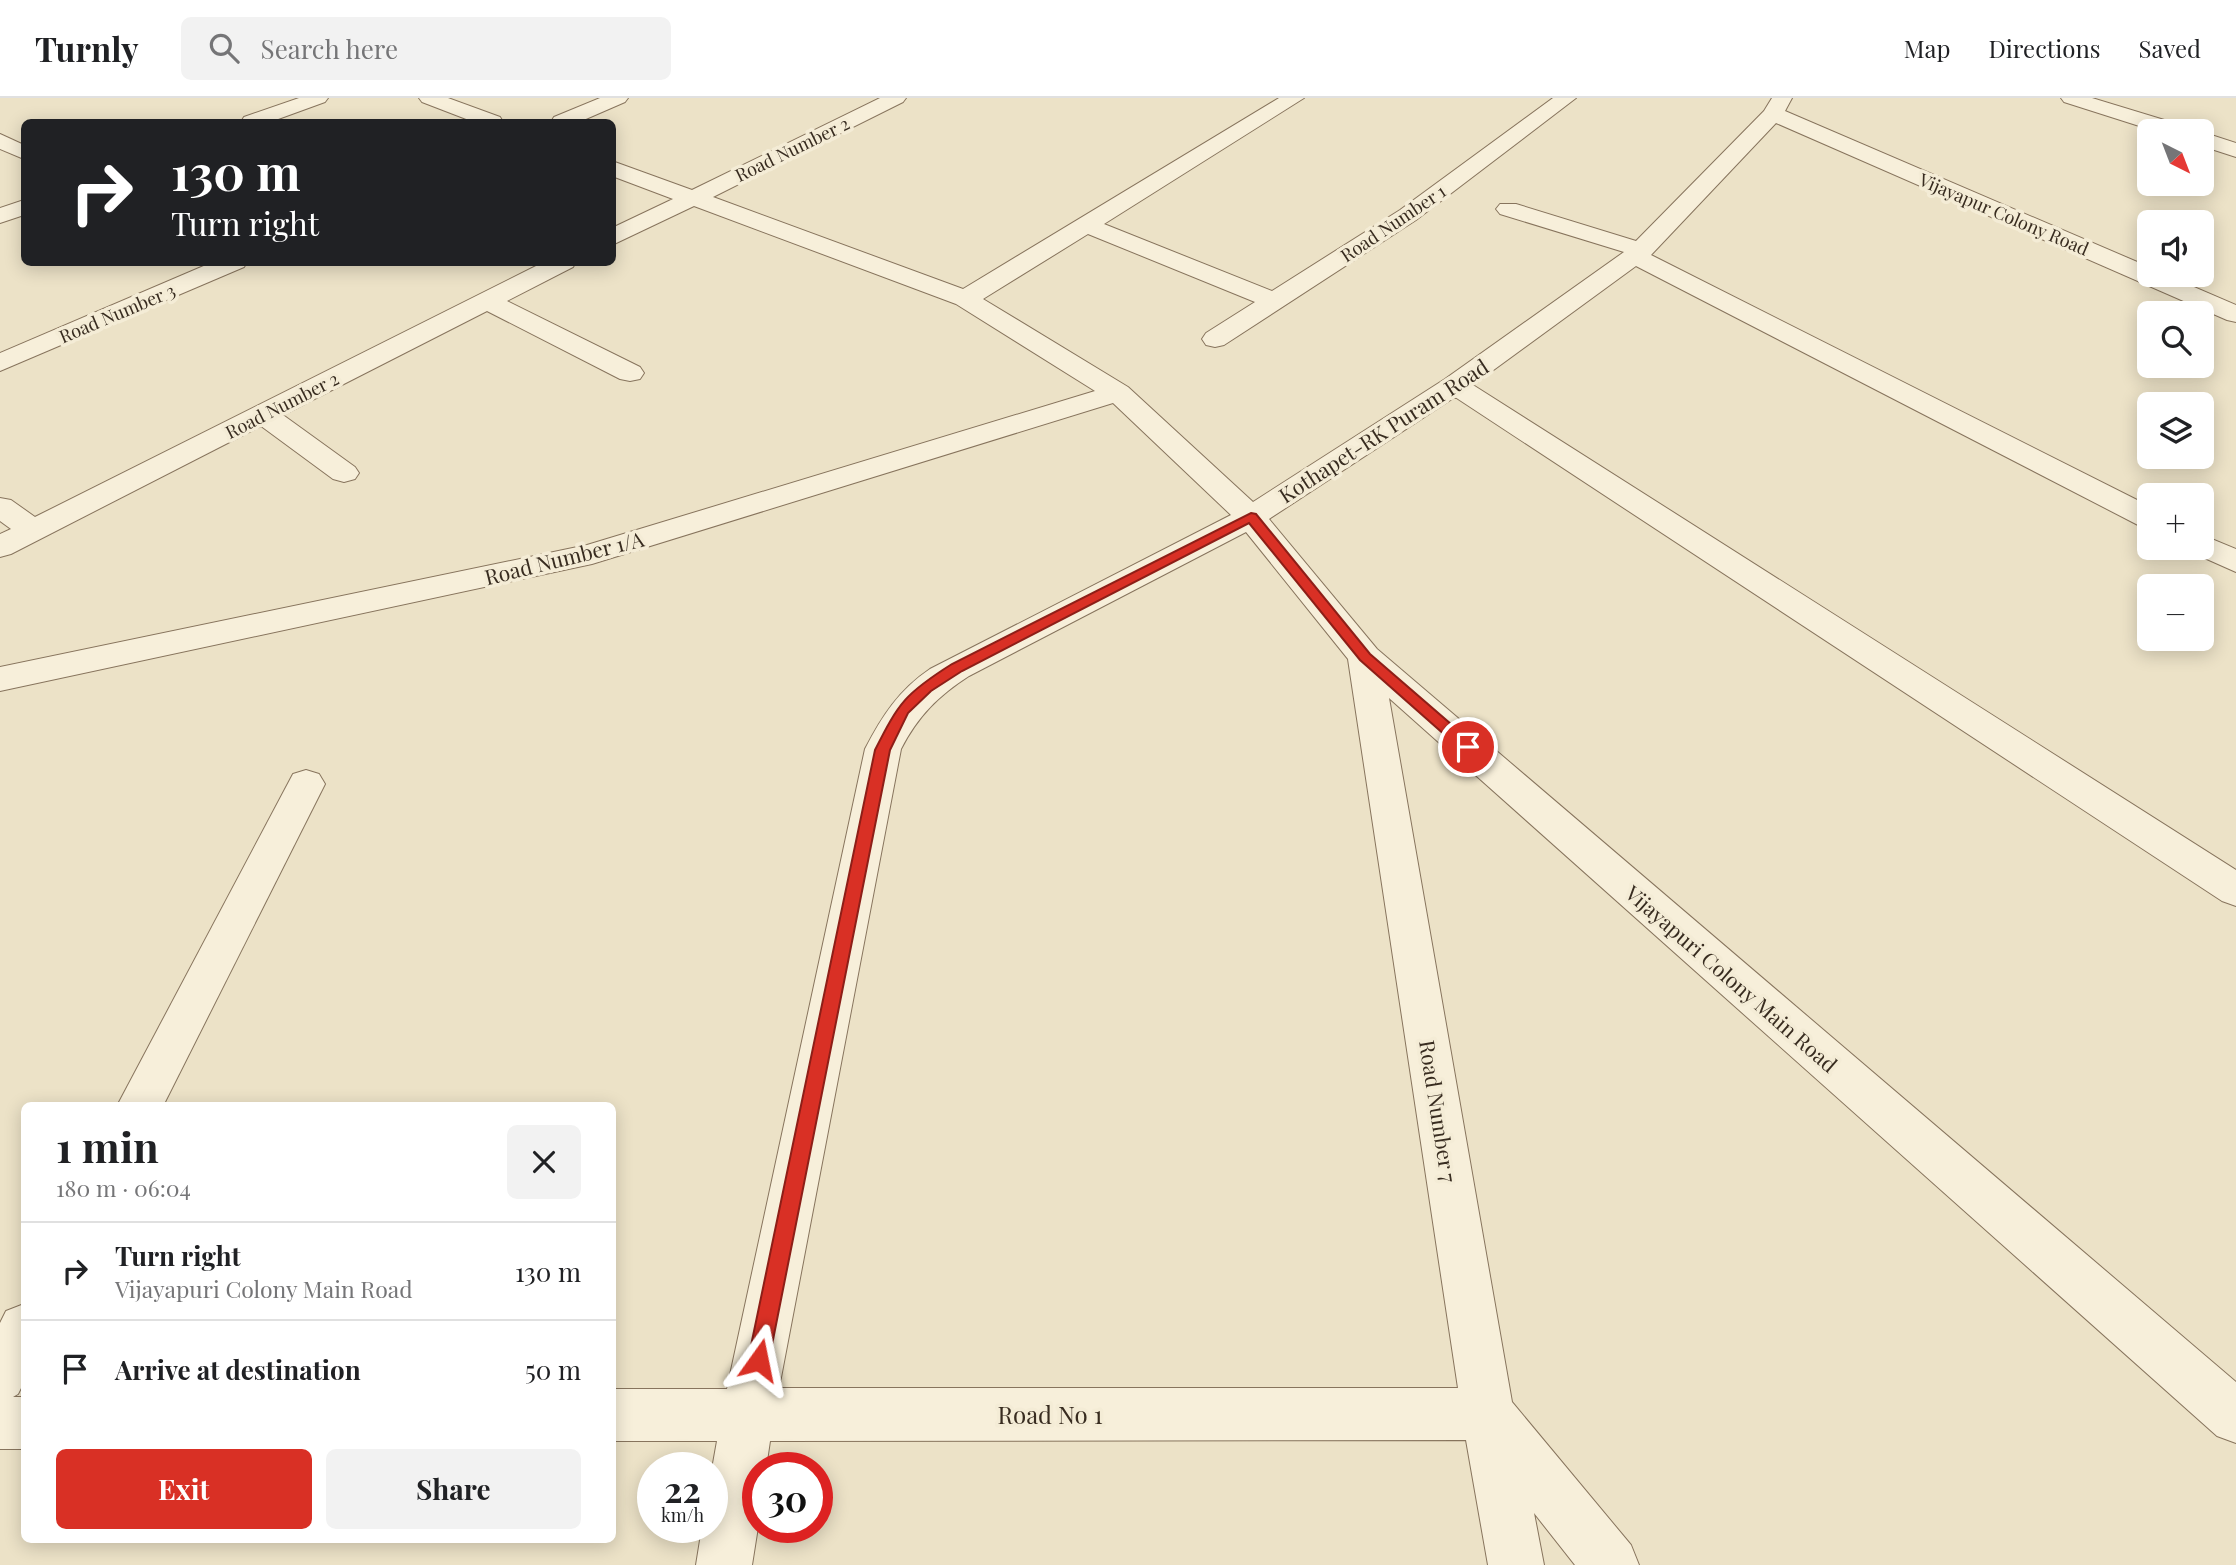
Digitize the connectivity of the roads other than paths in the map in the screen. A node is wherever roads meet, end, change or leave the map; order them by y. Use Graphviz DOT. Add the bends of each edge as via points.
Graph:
graph roads {
  1 [pos="318,98"];
  2 [pos="429,98"];
  3 [pos="618,98"];
  4 [pos="896,98"];
  5 [pos="1294,98"];
  6 [pos="1564,98"];
  7 [pos="2071,98"];
  8 [pos="1778,106"];
  9 [pos="260,119"];
  10 [pos="484,119"];
  11 [pos="569,119"];
  12 [pos="2138,119"];
  13 [pos="0,141"];
  14 [pos="2214,143"];
  15 [pos="2236,150"];
  16 [pos="21,152"];
  17 [pos="616,169"];
  18 [pos="693,198"];
  19 [pos="21,208"];
  20 [pos="1508,209"];
  21 [pos="0,216"];
  22 [pos="1086,225"];
  23 [pos="616,236"];
  24 [pos="1638,253"];
  25 [pos="226,266"];
  26 [pos="556,266"];
  27 [pos="965,299"];
  28 [pos="1275,300"];
  29 [pos="488,301"];
  30 [pos="2236,314"];
  31 [pos="1214,339"];
  32 [pos="0,363"];
  33 [pos="630,373"];
  34 [pos="1455,385"];
  35 [pos="1118,393"];
  36 [pos="264,415"];
  37 [pos="344,473"];
  38 [pos="0,508"];
  39 [pos="2137,512"];
  40 [pos="1251,517"];
  41 [pos="33,530"];
  42 [pos="0,547"];
  43 [pos="2214,551"];
  44 [pos="2236,562"];
  45 [pos="1365,657"];
  46 [pos="0,679"];
  47 [pos="306,784"];
  48 [pos="2236,890"];
  49 [pos="142,1102"];
  50 [pos="21,1335"];
  51 [pos="0,1376"];
  52 [pos="748,1413"];
  53 [pos="1488,1414"];
  54 [pos="616,1415"];
  55 [pos="2236,1417"];
  56 [pos="0,1423"];
  57 [pos="21,1423"];
  58 [pos="724,1565"];
  59 [pos="1516,1565"];
  60 [pos="1611,1565"];
  1 -- 9 [label="street"];
  2 -- 10 [label="street"];
  3 -- 11 [label="street"];
  4 -- 18 [label="street, Road Number 2"];
  5 -- 22 [label="street"];
  6 -- 28 [label="street, Road Number 1" via="1408,215"];
  7 -- 12 [label="street"];
  8 -- 24 [label="street, Kothapet-RK Puram Road"];
  8 -- 30 [label="street, Vijayapur Colony Road"];
  13 -- 16 [label="street"];
  14 -- 15 [label="street"];
  17 -- 18 [label="street, Vijayapuri Colony Main Road"];
  18 -- 23 [label="street, Road Number 2"];
  18 -- 27 [label="street, Vijayapuri Colony Main Road"];
  19 -- 21 [label="street"];
  20 -- 24 [label="street"];
  22 -- 27 [label="street"];
  22 -- 28 [label="street"];
  24 -- 34 [label="street, Kothapet-RK Puram Road"];
  24 -- 39 [label="street"];
  25 -- 32 [label="street, Road Number 3"];
  26 -- 29 [label="street, Road Number 2"];
  27 -- 35 [label="street, Vijayapuri Colony Main Road"];
  28 -- 31 [label="street, Road Number 1"];
  29 -- 33 [label="street"];
  29 -- 36 [label="street, Road Number 2"];
  34 -- 40 [label="street, Kothapet-RK Puram Road"];
  34 -- 48 [label="street"];
  35 -- 40 [label="street, Vijayapuri Colony Main Road"];
  35 -- 46 [label="street, Road Number 1/A" via="592,554"];
  36 -- 37 [label="street"];
  36 -- 41 [label="street, Road Number 2"];
  38 -- 41 [label="street"];
  40 -- 45 [label="street, Vijayapuri Colony Main Road"];
  40 -- 52 [label="street, Kothapet-RK Puram Road" via="957,668 925,687 902,710 883,750"];
  41 -- 42 [label="street, Road Number 2"];
  43 -- 44 [label="street"];
  45 -- 53 [label="street, Road Number 7"];
  45 -- 55 [label="street, Vijayapuri Colony Main Road"];
  47 -- 49 [label="street"];
  50 -- 51 [label="street"];
  52 -- 53 [label="street, Road No 1"];
  52 -- 54 [label="street, Road No 1"];
  52 -- 58 [label="street, Kothapet-RK Puram Road"];
  53 -- 59 [label="street, Road Number 7"];
  53 -- 60 [label="street"];
  56 -- 57 [label="street"];
}
